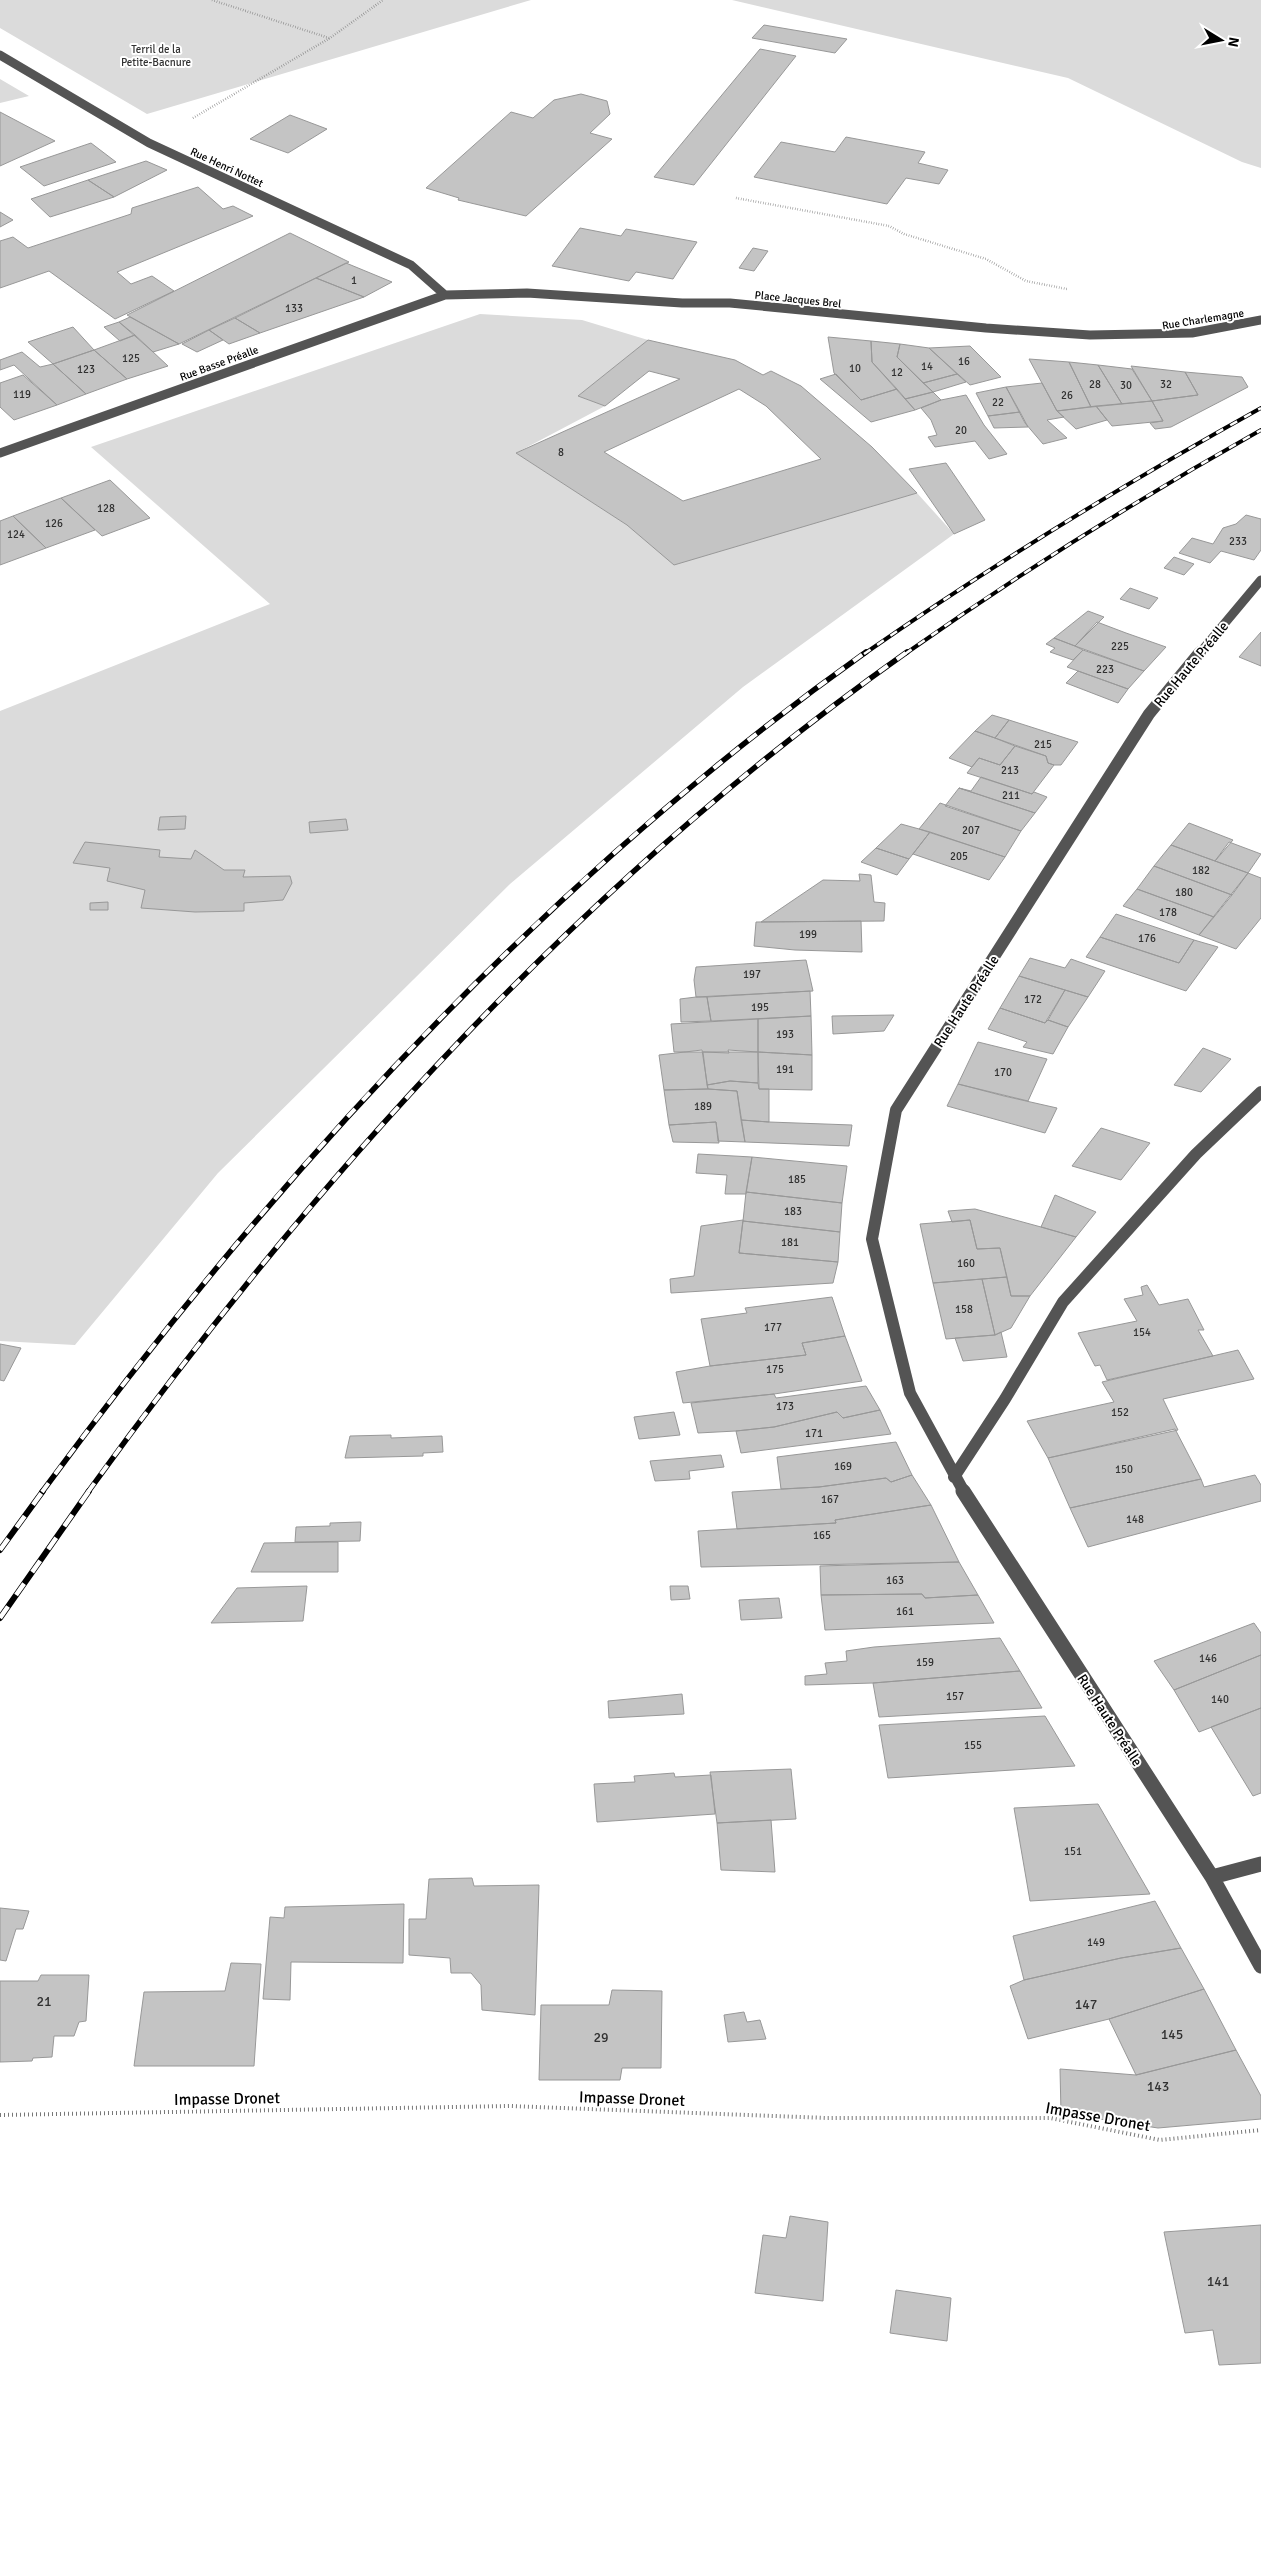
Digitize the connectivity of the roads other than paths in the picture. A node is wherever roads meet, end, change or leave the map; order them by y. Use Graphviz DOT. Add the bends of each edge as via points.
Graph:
graph roads {
  1 [pos="0,55"];
  2 [pos="445,295"];
  3 [pos="1261,320"];
  4 [pos="1148,337"];
  5 [pos="0,453"];
  6 [pos="1261,580"];
  7 [pos="1261,1092"];
  8 [pos="954,1477"];
  9 [pos="1261,1864"];
  10 [pos="1212,1877"];
  11 [pos="1261,1966"];
  1 -- 2 [label="street, Rue Henri Nottet" via="150,143 411,265"];
  2 -- 4 [label="street, Place Jacques Brel" via="528,293 730,303 1050,333"];
  2 -- 5 [label="street, Rue Basse Préalle"];
  3 -- 4 [label="street, Rue Charlemagne"];
  6 -- 8 [label="street, Rue Haute Préalle" via="1149,714 896,1110 872,1239 910,1393"];
  7 -- 8 [label="street" via="1196,1154 1063,1302"];
  8 -- 10 [label="street, Rue Haute Préalle"];
  9 -- 10 [label="street"];
  10 -- 11 [label="street, Rue Haute Préalle"];
}
